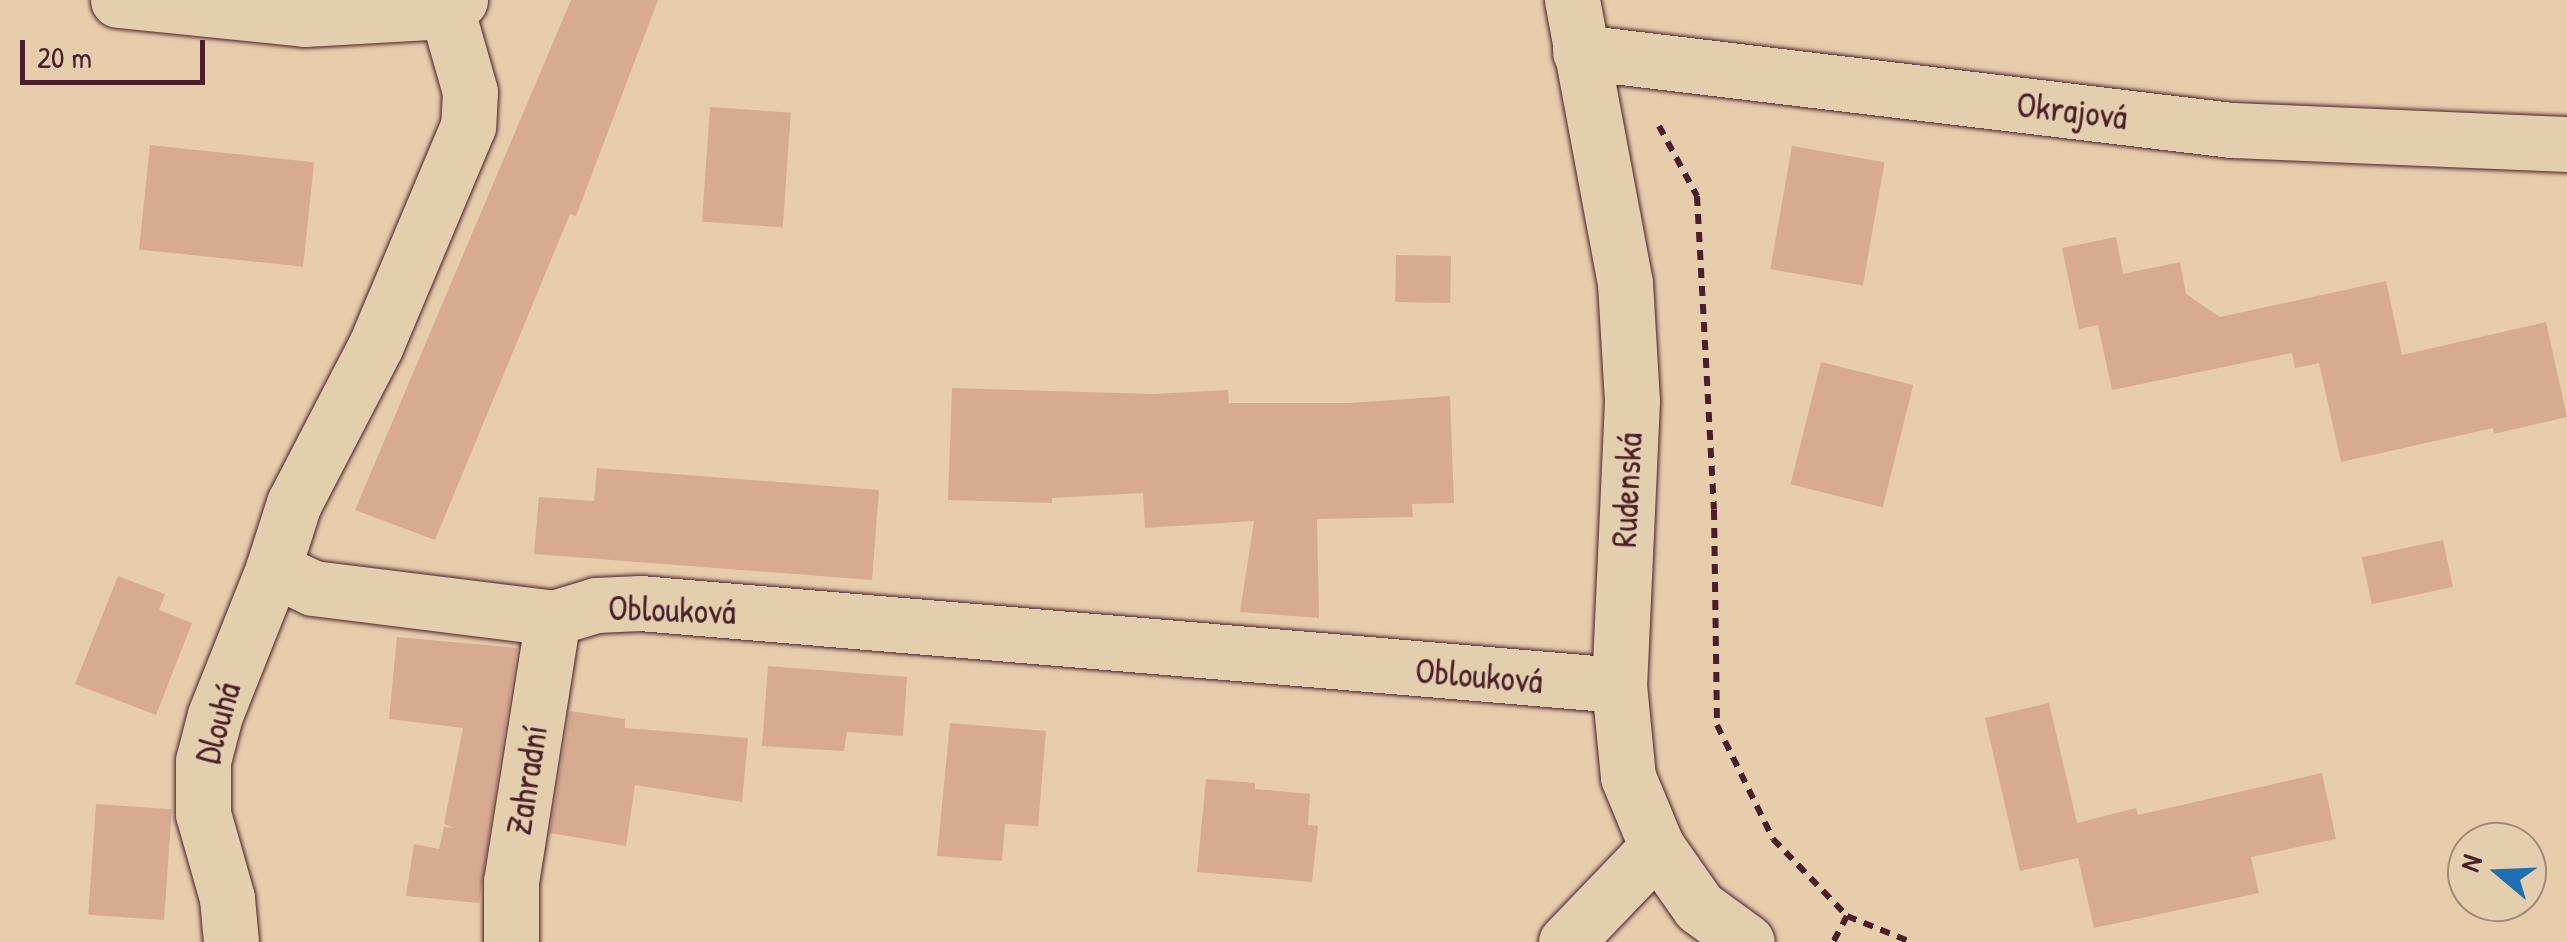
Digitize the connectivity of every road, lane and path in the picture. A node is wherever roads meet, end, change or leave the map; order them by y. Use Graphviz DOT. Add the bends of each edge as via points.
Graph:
graph roads {
  1 [pos="118,0"];
  2 [pos="228,6"];
  3 [pos="453,6"];
  4 [pos="1591,36"];
  5 [pos="2567,144"];
  6 [pos="273,569"];
  7 [pos="552,618"];
  8 [pos="1619,685"];
  9 [pos="1657,846"];
  10 [pos="1847,916"];
  11 [pos="231,942"];
  12 [pos="510,942"];
  13 [pos="1566,942"];
  14 [pos="1746,942"];
  15 [pos="1834,942"];
  16 [pos="1911,942"];
  1 -- 2 [label="street"];
  2 -- 3 [label="street" via="305,19"];
  3 -- 6 [label="street" via="470,92 468,126 376,345 294,503"];
  4 -- 5 [label="street, Okrajová" via="2232,130"];
  4 -- 8 [label="street, Rudenská" via="1625,282 1632,401"];
  4 -- 10 [label="path" via="1698,196 1717,725 1774,839"];
  6 -- 7 [label="street, Oblouková" via="313,588"];
  6 -- 11 [label="street, Dlouhá" via="202,760 202,814 227,898"];
  7 -- 8 [label="street, Oblouková" via="596,605 640,603"];
  7 -- 12 [label="street, Zahradní" via="510,882"];
  8 -- 9 [label="street, Rudenská" via="1628,778"];
  9 -- 13 [label="street"];
  9 -- 14 [label="street, Rudenská" via="1699,907"];
  10 -- 15 [label="path"];
  10 -- 16 [label="path"];
}
